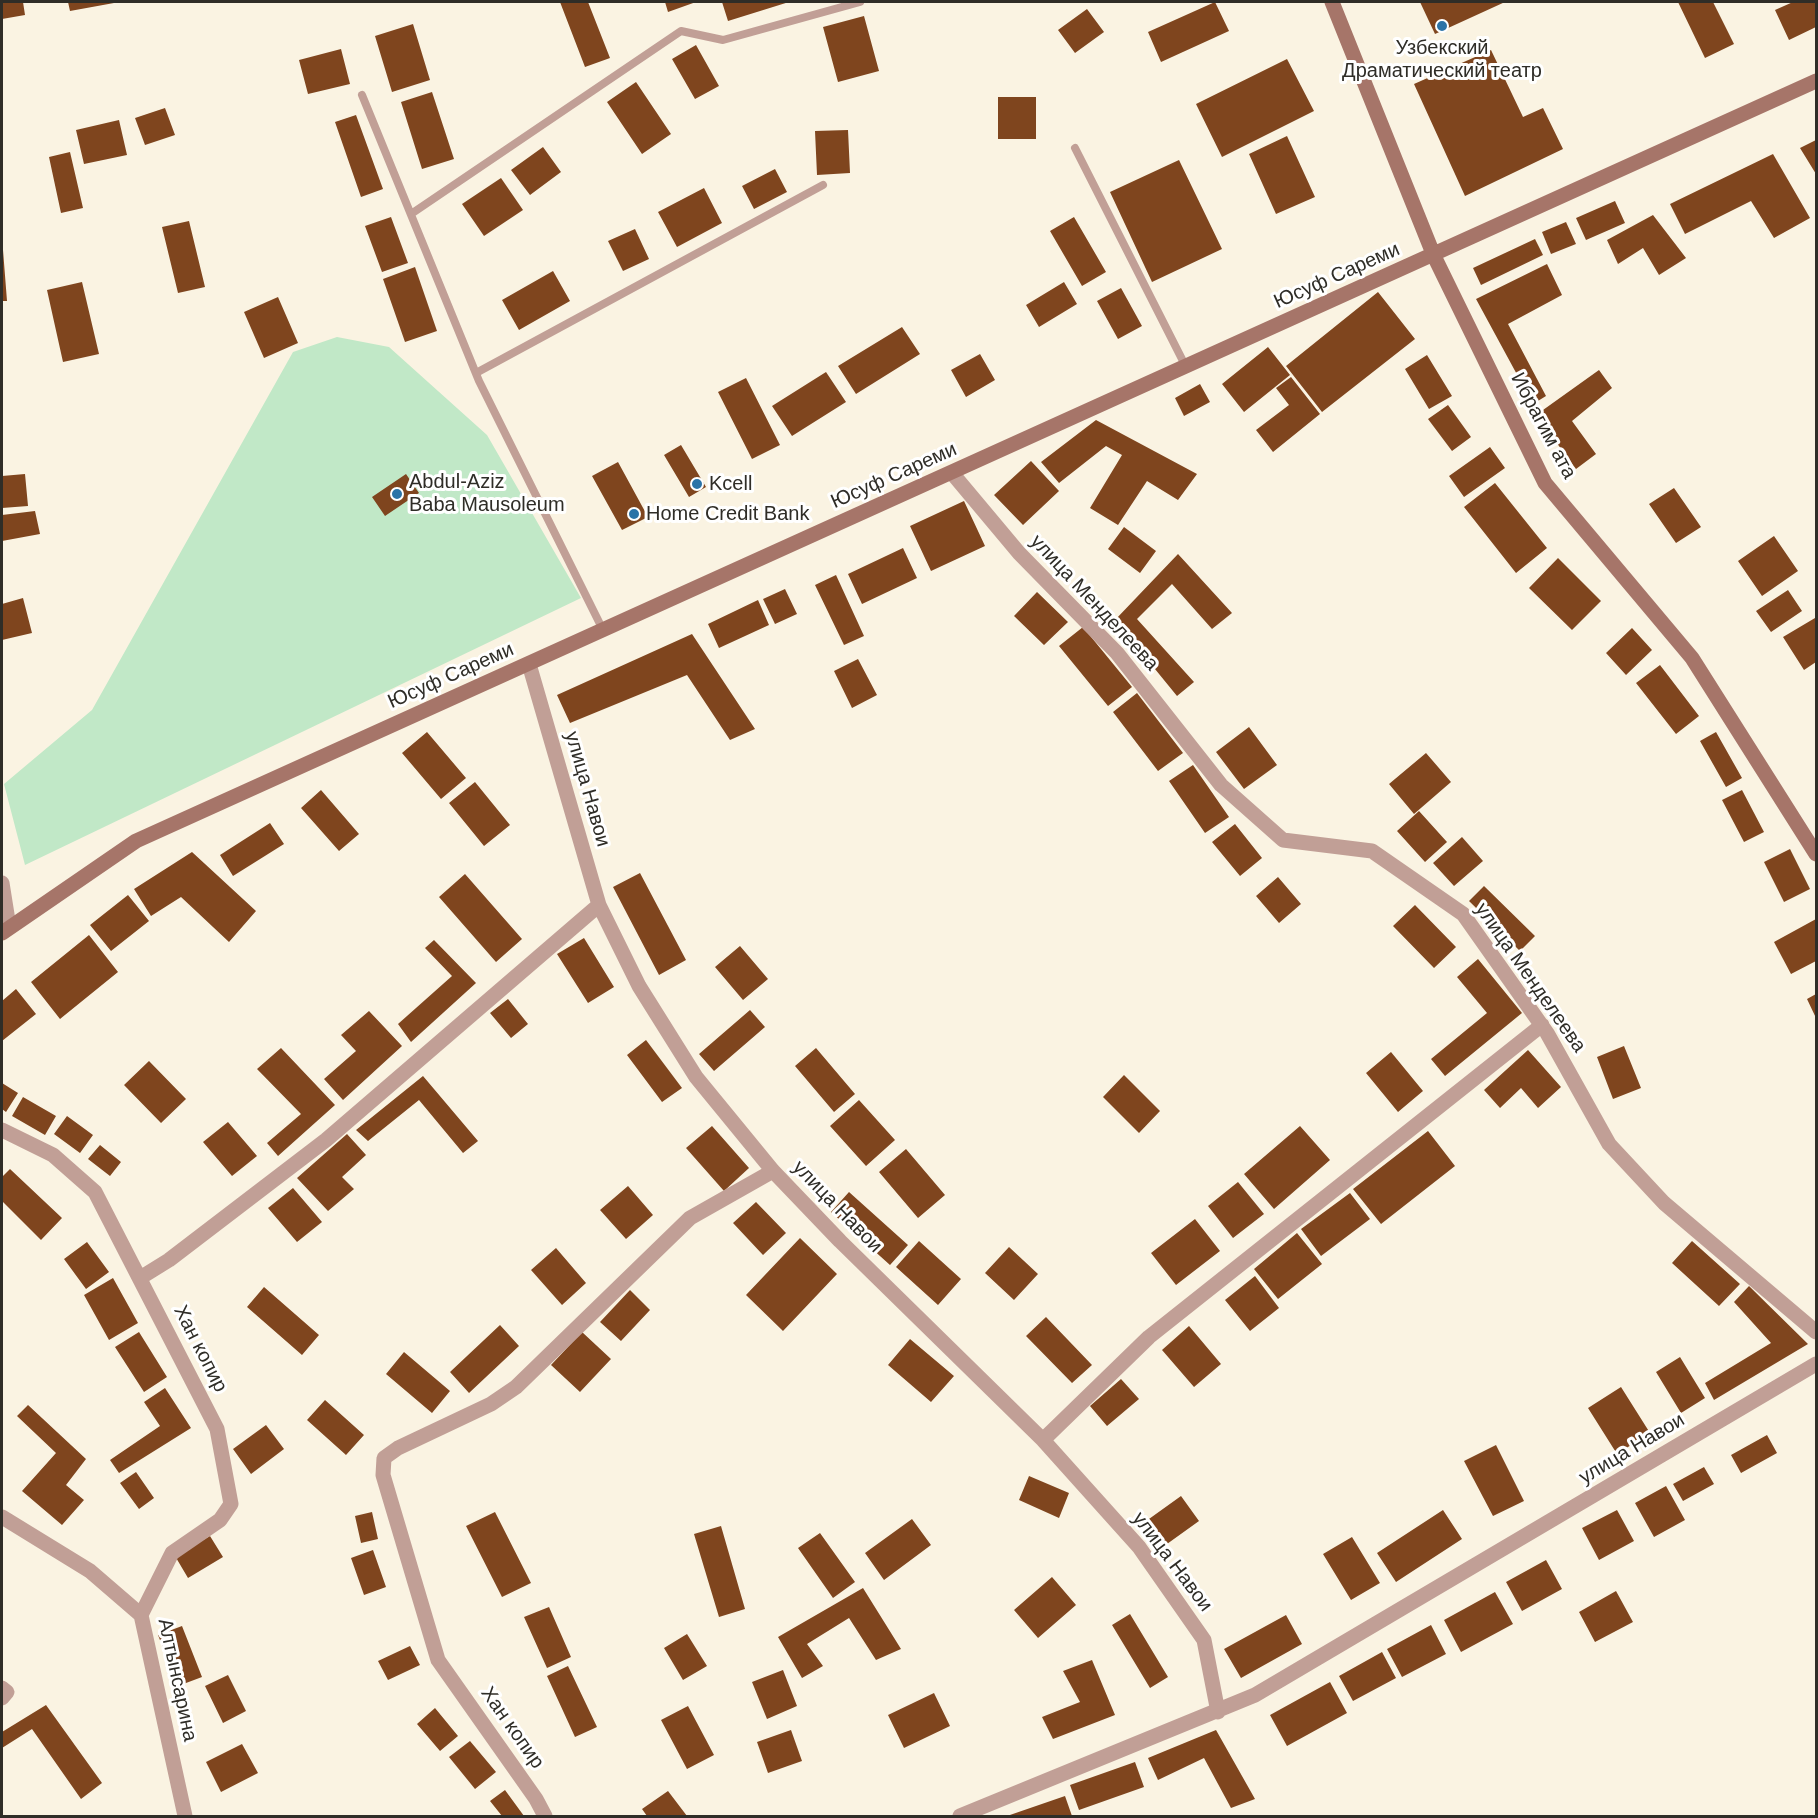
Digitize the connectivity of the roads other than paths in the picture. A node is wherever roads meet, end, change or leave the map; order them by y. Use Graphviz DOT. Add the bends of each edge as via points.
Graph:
graph roads {
  1 [pos="860,2"];
  2 [pos="1332,2"];
  3 [pos="1816,81"];
  4 [pos="362,95"];
  5 [pos="1075,148"];
  6 [pos="823,185"];
  7 [pos="411,213"];
  8 [pos="1434,255"];
  9 [pos="1186,367"];
  10 [pos="476,373"];
  11 [pos="952,473"];
  12 [pos="603,630"];
  13 [pos="529,664"];
  14 [pos="1816,854"];
  15 [pos="2,883"];
  16 [pos="599,905"];
  17 [pos="5,930"];
  18 [pos="1542,1025"];
  19 [pos="2,1130"];
  20 [pos="773,1171"];
  21 [pos="140,1278"];
  22 [pos="1816,1332"];
  23 [pos="1816,1364"];
  24 [pos="1043,1440"];
  25 [pos="2,1517"];
  26 [pos="141,1615"];
  27 [pos="2,1688"];
  28 [pos="2,1698"];
  29 [pos="1218,1712"];
  30 [pos="185,1816"];
  31 [pos="545,1816"];
  32 [pos="960,1816"];
  1 -- 7 [label="lane" via="723,40 681,31"];
  2 -- 8 [label="main road, Ибрагим ата"];
  3 -- 8 [label="main road, Юсуф Сареми"];
  4 -- 7 [label="lane"];
  5 -- 9 [label="lane"];
  6 -- 10 [label="lane"];
  7 -- 10 [label="lane"];
  8 -- 9 [label="main road, Юсуф Сареми"];
  8 -- 14 [label="main road, Ибрагим ата" via="1545,483 1692,658"];
  9 -- 11 [label="main road, Юсуф Сареми"];
  10 -- 12 [label="lane"];
  11 -- 12 [label="main road, Юсуф Сареми"];
  11 -- 18 [label="street, улица Менделеева" via="1019,553 1117,653 1221,785 1283,840 1372,851 1463,914"];
  12 -- 13 [label="main road, Юсуф Сареми"];
  13 -- 16 [label="street, улица Навои"];
  13 -- 17 [label="main road, Юсуф Сареми" via="136,841"];
  15 -- 17 [label="street"];
  16 -- 20 [label="street, улица Навои" via="639,986 696,1077"];
  16 -- 21 [label="street" via="326,1140"];
  18 -- 22 [label="street, улица Менделеева" via="1609,1144 1664,1203"];
  18 -- 24 [label="street" via="1149,1337"];
  19 -- 21 [label="street, Хан копир" via="53,1155 95,1192"];
  20 -- 24 [label="street, улица Навои"];
  20 -- 31 [label="street, Хан копир" via="690,1218 516,1387 491,1404 384,1458 383,1475 438,1660"];
  21 -- 26 [label="street, Хан копир" via="216,1429 231,1504 219,1520 172,1553"];
  23 -- 29 [label="street, улица Навои" via="1255,1695"];
  24 -- 29 [label="street, улица Навои" via="1139,1547 1204,1640"];
  25 -- 26 [label="street, Алтынсарина" via="90,1571"];
  26 -- 30 [label="street, Алтынсарина"];
  27 -- 28 [label="street" via="7,1692"];
  29 -- 32 [label="street, улица Навои"];
}
